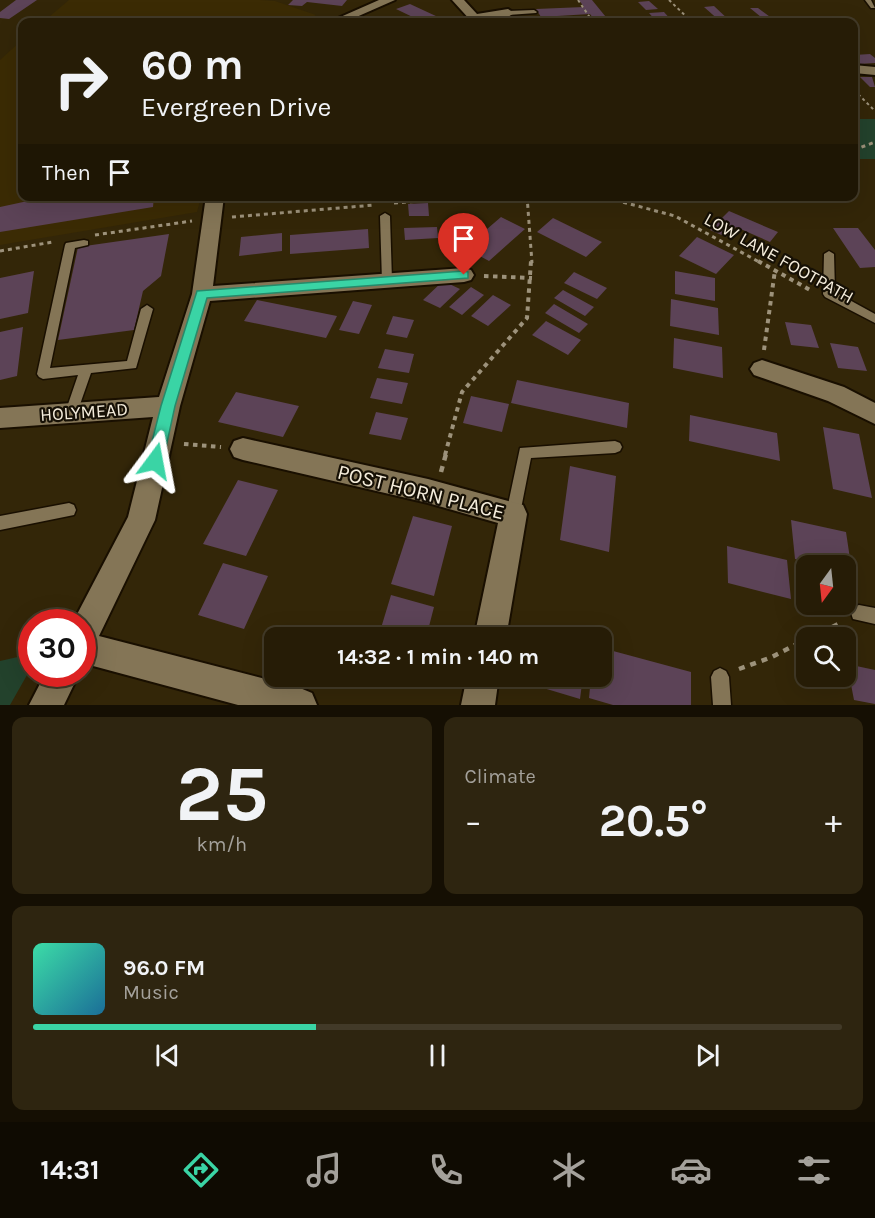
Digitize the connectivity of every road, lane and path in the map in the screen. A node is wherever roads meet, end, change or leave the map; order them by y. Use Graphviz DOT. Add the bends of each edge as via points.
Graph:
graph roads {
  1 [pos="458,0"];
  2 [pos="578,0"];
  3 [pos="669,0"];
  4 [pos="868,0"];
  5 [pos="382,1"];
  6 [pos="873,7"];
  7 [pos="534,12"];
  8 [pos="508,13"];
  9 [pos="344,18"];
  10 [pos="475,18"];
  11 [pos="486,18"];
  12 [pos="590,18"];
  13 [pos="688,18"];
  14 [pos="858,69"];
  15 [pos="875,71"];
  16 [pos="858,94"];
  17 [pos="875,111"];
  18 [pos="875,142"];
  19 [pos="858,148"];
  20 [pos="421,201"];
  21 [pos="527,201"];
  22 [pos="619,201"];
  23 [pos="393,203"];
  24 [pos="381,204"];
  25 [pos="213,208"];
  26 [pos="385,216"];
  27 [pos="87,239"];
  28 [pos="56,241"];
  29 [pos="0,251"];
  30 [pos="830,254"];
  31 [pos="775,270"];
  32 [pos="464,275"];
  33 [pos="532,278"];
  34 [pos="387,281"];
  35 [pos="813,292"];
  36 [pos="201,294"];
  37 [pos="147,309"];
  38 [pos="875,319"];
  39 [pos="86,369"];
  40 [pos="762,369"];
  41 [pos="168,406"];
  42 [pos="71,413"];
  43 [pos="875,414"];
  44 [pos="0,418"];
  45 [pos="160,442"];
  46 [pos="615,447"];
  47 [pos="243,449"];
  48 [pos="435,493"];
  49 [pos="69,510"];
  50 [pos="513,514"];
  51 [pos="0,523"];
  52 [pos="96,610"];
  53 [pos="867,614"];
  54 [pos="492,627"];
  55 [pos="836,627"];
  56 [pos="796,645"];
  57 [pos="96,651"];
  58 [pos="720,676"];
  59 [pos="56,687"];
  60 [pos="481,687"];
  61 [pos="280,702"];
  62 [pos="46,705"];
  63 [pos="478,705"];
  64 [pos="722,705"];
  1 -- 10 [label="street"];
  2 -- 12 [label="path"];
  3 -- 13 [label="path"];
  4 -- 6 [label="lane"];
  5 -- 9 [label="street"];
  7 -- 8 [label="lane"];
  8 -- 11 [label="street"];
  14 -- 15 [label="street"];
  16 -- 17 [label="path"];
  18 -- 19 [label="path"];
  20 -- 23 [label="path"];
  21 -- 33 [label="path"];
  22 -- 31 [label="path, LOW LANE FOOTPATH" via="675,216"];
  24 -- 25 [label="path"];
  25 -- 27 [label="path" via="169,222"];
  25 -- 36 [label="street"];
  26 -- 34 [label="lane"];
  27 -- 39 [label="lane" via="70,245 43,374"];
  28 -- 29 [label="path"];
  30 -- 38 [label="lane" via="829,294"];
  31 -- 35 [label="path, LOW LANE FOOTPATH"];
  31 -- 40 [label="path"];
  32 -- 33 [label="path"];
  32 -- 34 [label="street"];
  33 -- 48 [label="path" via="527,318 462,392"];
  34 -- 36 [label="street"];
  36 -- 41 [label="street"];
  37 -- 39 [label="lane" via="132,365"];
  39 -- 42 [label="lane"];
  40 -- 43 [label="street" via="836,394"];
  41 -- 42 [label="street, HOLYMEAD"];
  41 -- 45 [label="street"];
  42 -- 44 [label="street, HOLYMEAD"];
  45 -- 47 [label="path"];
  45 -- 52 [label="street" via="141,520"];
  46 -- 50 [label="lane" via="525,452"];
  47 -- 48 [label="street, POST HORN PLACE"];
  48 -- 50 [label="street, POST HORN PLACE"];
  49 -- 51 [label="lane"];
  50 -- 54 [label="street, POST HORN PLACE"];
  53 -- 55 [label="path"];
  56 -- 58 [label="path"];
  57 -- 61 [label="street"];
  58 -- 64 [label="lane"];
  59 -- 62 [label="street"];
  60 -- 63 [label="street"];
}
